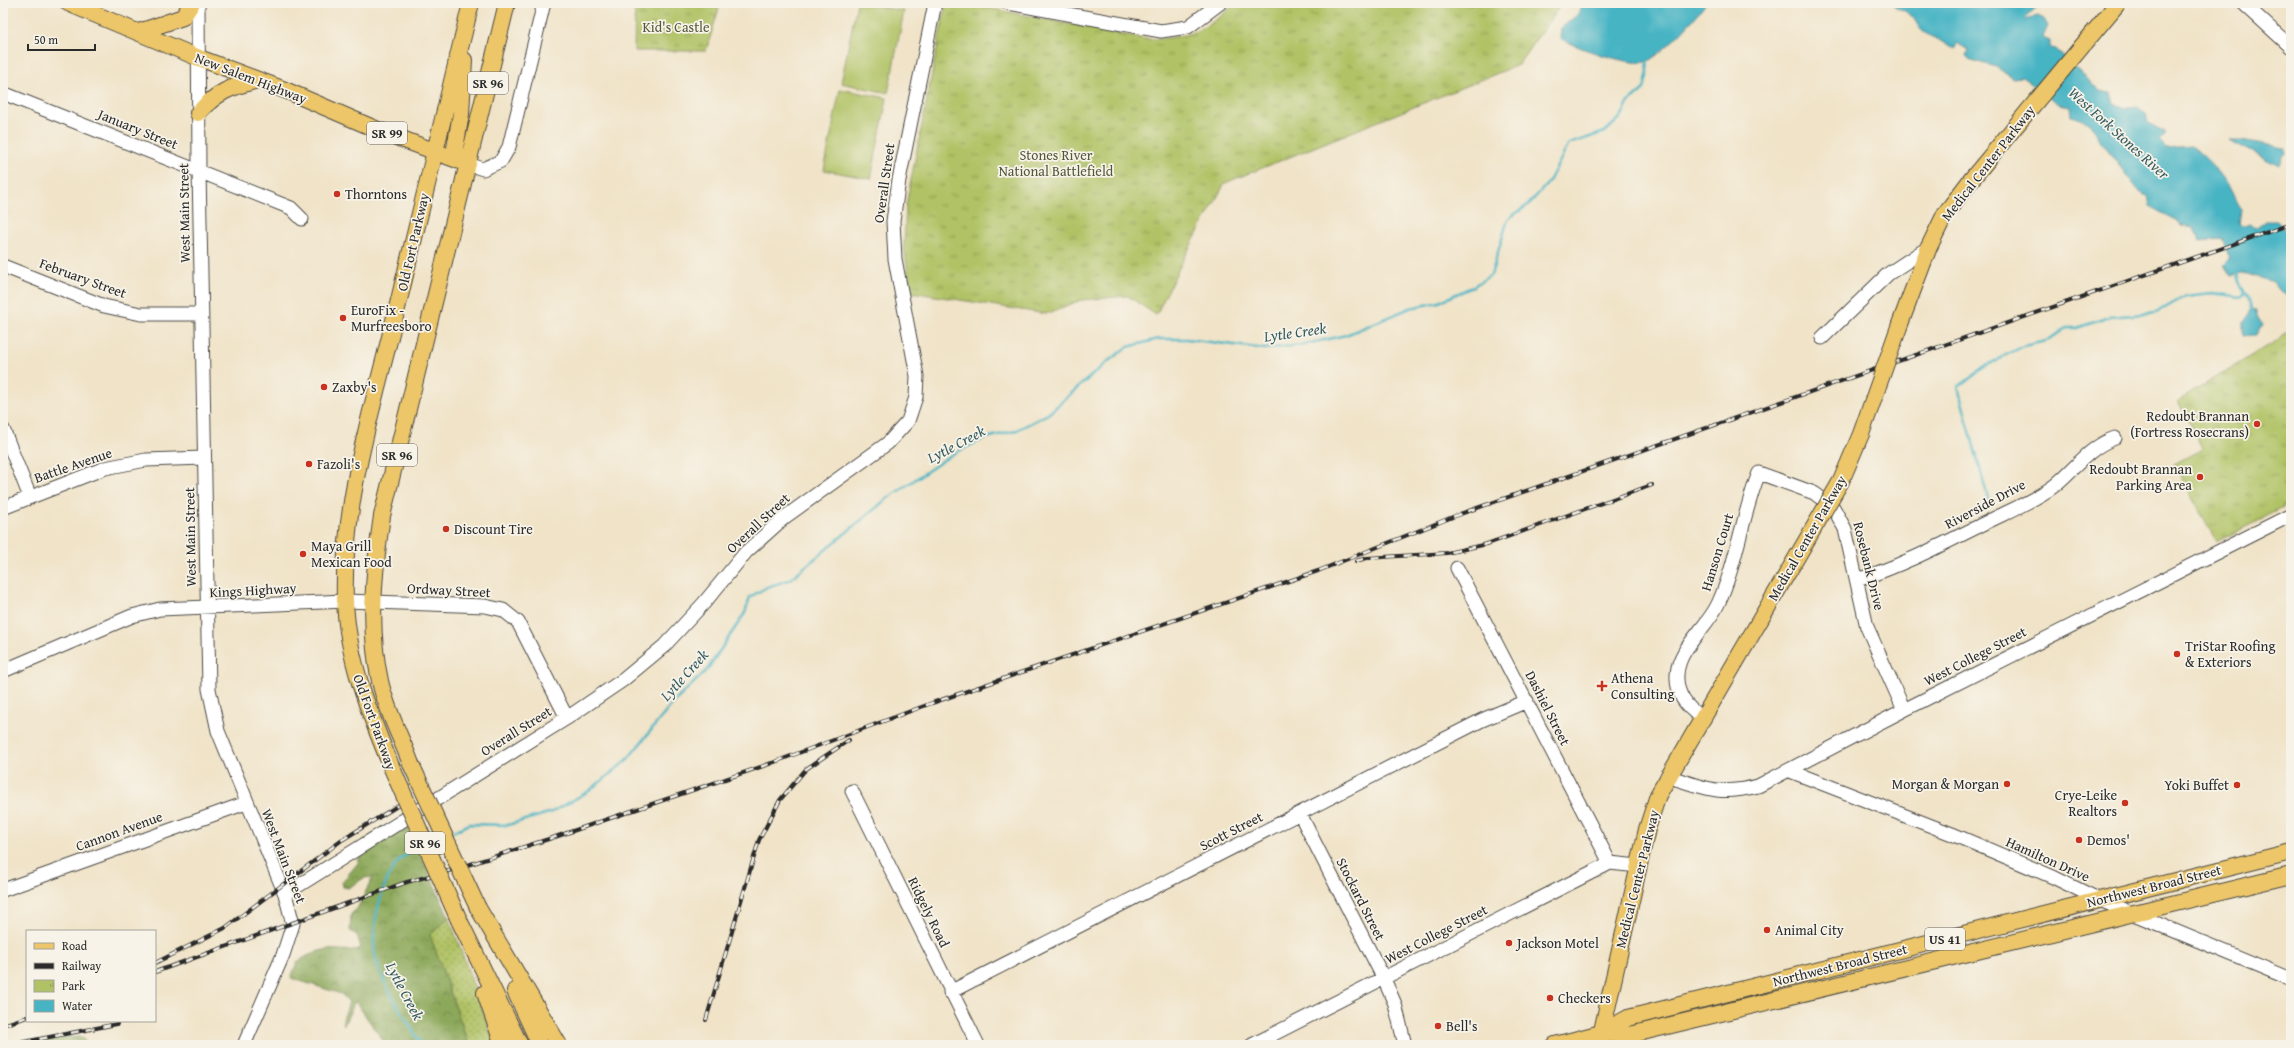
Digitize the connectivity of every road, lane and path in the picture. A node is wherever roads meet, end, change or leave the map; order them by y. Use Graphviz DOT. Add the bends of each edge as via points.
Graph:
graph roads {
  1 [pos="68,3"];
  2 [pos="192,3"];
  3 [pos="198,3"];
  4 [pos="471,3"];
  5 [pos="507,3"];
  6 [pos="544,3"];
  7 [pos="935,3"];
  8 [pos="1008,3"];
  9 [pos="1220,3"];
  10 [pos="2118,3"];
  11 [pos="2243,3"];
  12 [pos="466,22"];
  13 [pos="139,32"];
  14 [pos="2291,47"];
  15 [pos="199,58"];
  16 [pos="258,80"];
  17 [pos="3,93"];
  18 [pos="198,113"];
  19 [pos="434,152"];
  20 [pos="462,161"];
  21 [pos="199,170"];
  22 [pos="302,219"];
  23 [pos="1929,247"];
  24 [pos="3,266"];
  25 [pos="202,314"];
  26 [pos="1822,338"];
  27 [pos="3,429"];
  28 [pos="2115,438"];
  29 [pos="204,458"];
  30 [pos="1759,473"];
  31 [pos="30,497"];
  32 [pos="3,508"];
  33 [pos="2290,520"];
  34 [pos="1457,568"];
  35 [pos="1857,580"];
  36 [pos="345,601"];
  37 [pos="373,602"];
  38 [pos="207,608"];
  39 [pos="3,671"];
  40 [pos="1527,701"];
  41 [pos="1904,710"];
  42 [pos="1701,717"];
  43 [pos="567,718"];
  44 [pos="1790,771"];
  45 [pos="1667,776"];
  46 [pos="852,791"];
  47 [pos="246,803"];
  48 [pos="1300,814"];
  49 [pos="2291,852"];
  50 [pos="1610,863"];
  51 [pos="1638,866"];
  52 [pos="2291,875"];
  53 [pos="3,890"];
  54 [pos="285,894"];
  55 [pos="2100,900"];
  56 [pos="478,908"];
  57 [pos="2133,913"];
  58 [pos="459,920"];
  59 [pos="1955,936"];
  60 [pos="1878,955"];
  61 [pos="1959,955"];
  62 [pos="1883,974"];
  63 [pos="1384,979"];
  64 [pos="2291,979"];
  65 [pos="950,992"];
  66 [pos="1600,1039"];
  67 [pos="244,1045"];
  68 [pos="503,1045"];
  69 [pos="520,1045"];
  70 [pos="540,1045"];
  71 [pos="559,1045"];
  72 [pos="978,1045"];
  73 [pos="1252,1045"];
  74 [pos="1405,1045"];
  75 [pos="1555,1045"];
  1 -- 13 [label="main road, New Salem Highway / SR 99"];
  2 -- 13 [label="main road" via="183,17"];
  3 -- 15 [label="street, West Main Street"];
  4 -- 12 [label="main road, Old Fort Parkway / SR 96"];
  5 -- 20 [label="main road, Old Fort Parkway / SR 96"];
  6 -- 20 [label="street" via="509,147 500,161 483,169"];
  7 -- 43 [label="street, Overall Street" via="893,221 895,259 917,376 916,397 908,421 888,443 785,517 746,552 664,646 623,680"];
  8 -- 9 [label="street" via="1161,31 1188,27"];
  10 -- 23 [label="main road, Medical Center Parkway" via="1945,214"];
  11 -- 14 [label="street"];
  12 -- 19 [label="main road, Old Fort Parkway / SR 96"];
  12 -- 20 [label="main road" via="461,114 454,148"];
  13 -- 15 [label="main road, New Salem Highway / SR 99"];
  15 -- 16 [label="main road, New Salem Highway / SR 99"];
  15 -- 18 [label="street, West Main Street"];
  16 -- 18 [label="main road" via="219,92"];
  16 -- 19 [label="main road, New Salem Highway / SR 99"];
  17 -- 21 [label="street, January Street"];
  18 -- 21 [label="street, West Main Street"];
  19 -- 20 [label="main road, SR 99"];
  19 -- 36 [label="main road, Old Fort Parkway / SR 96" via="351,501 345,559"];
  20 -- 37 [label="main road, Old Fort Parkway / SR 96" via="382,516"];
  21 -- 22 [label="street, January Street" via="291,208"];
  21 -- 25 [label="street, West Main Street"];
  23 -- 26 [label="street" via="1888,274"];
  23 -- 42 [label="main road, Medical Center Parkway, bridge" via="1861,434 1841,481"];
  24 -- 25 [label="street, February Street" via="104,306 141,314"];
  25 -- 29 [label="street, West Main Street"];
  27 -- 31 [label="street"];
  28 -- 35 [label="street, Riverside Drive" via="2103,442 2085,455 2054,486 2004,514 1889,570"];
  29 -- 31 [label="street, Battle Avenue" via="146,460 105,468"];
  29 -- 38 [label="street, West Main Street"];
  30 -- 35 [label="street, Rosebank Drive" via="1814,493 1833,507 1845,529"];
  30 -- 42 [label="street, Hanson Court" via="1750,495 1724,590 1717,606 1682,658 1677,674 1678,692 1691,710"];
  31 -- 32 [label="street, Battle Avenue"];
  33 -- 41 [label="street, West College Street"];
  34 -- 40 [label="street, Dashiel Street"];
  35 -- 41 [label="street, Rosebank Drive" via="1867,627"];
  36 -- 37 [label="street, Kings Highway"];
  36 -- 38 [label="street, Kings Highway"];
  36 -- 58 [label="main road, Old Fort Parkway / SR 96, bridge" via="349,642 361,692 390,766"];
  37 -- 43 [label="street, Ordway Street" via="485,606 503,610 518,622"];
  37 -- 56 [label="main road, Old Fort Parkway / SR 96, bridge" via="380,681 411,764"];
  38 -- 39 [label="street, Kings Highway" via="160,609 132,616"];
  38 -- 47 [label="street, West Main Street" via="211,695 218,731"];
  40 -- 48 [label="street, Scott Street" via="1482,720"];
  40 -- 50 [label="street, Dashiel Street"];
  41 -- 44 [label="street, West College Street"];
  42 -- 45 [label="main road, Medical Center Parkway"];
  43 -- 54 [label="street, Overall Street"];
  44 -- 45 [label="street, West College Street" via="1758,786 1736,792 1717,792"];
  44 -- 55 [label="street, Hamilton Drive" via="1959,837"];
  45 -- 51 [label="main road, Medical Center Parkway" via="1647,829"];
  46 -- 65 [label="street, Ridgely Road"];
  47 -- 53 [label="street, Cannon Avenue"];
  47 -- 54 [label="street, West Main Street"];
  48 -- 63 [label="street, Stockard Street"];
  48 -- 65 [label="street, Scott Street"];
  49 -- 55 [label="main road, Northwest Broad Street / US 41"];
  50 -- 51 [label="street"];
  50 -- 63 [label="street, West College Street"];
  51 -- 66 [label="main road, Medical Center Parkway"];
  52 -- 57 [label="main road, Northwest Broad Street / US 41"];
  54 -- 67 [label="street, West Main Street" via="293,924 283,955"];
  55 -- 57 [label="street, Hamilton Drive"];
  55 -- 59 [label="main road, Northwest Broad Street / US 41"];
  56 -- 70 [label="main road, Old Fort Parkway / SR 96"];
  56 -- 71 [label="main road"];
  57 -- 61 [label="main road, Northwest Broad Street / US 41"];
  57 -- 64 [label="street, Hamilton Drive"];
  58 -- 68 [label="main road"];
  58 -- 69 [label="main road, Old Fort Parkway / SR 96"];
  59 -- 60 [label="main road, Northwest Broad Street / US 41"];
  59 -- 61 [label="main road"];
  60 -- 62 [label="main road"];
  60 -- 66 [label="main road, Northwest Broad Street / US 41" via="1628,1018"];
  61 -- 62 [label="main road, Northwest Broad Street / US 41"];
  62 -- 66 [label="main road, Northwest Broad Street / US 41" via="1630,1035"];
  63 -- 73 [label="street, West College Street"];
  63 -- 74 [label="street, Stockard Street" via="1395,1004"];
  65 -- 72 [label="street, Ridgely Road"];
  66 -- 75 [label="main road, Northwest Broad Street / US 41"];
}
